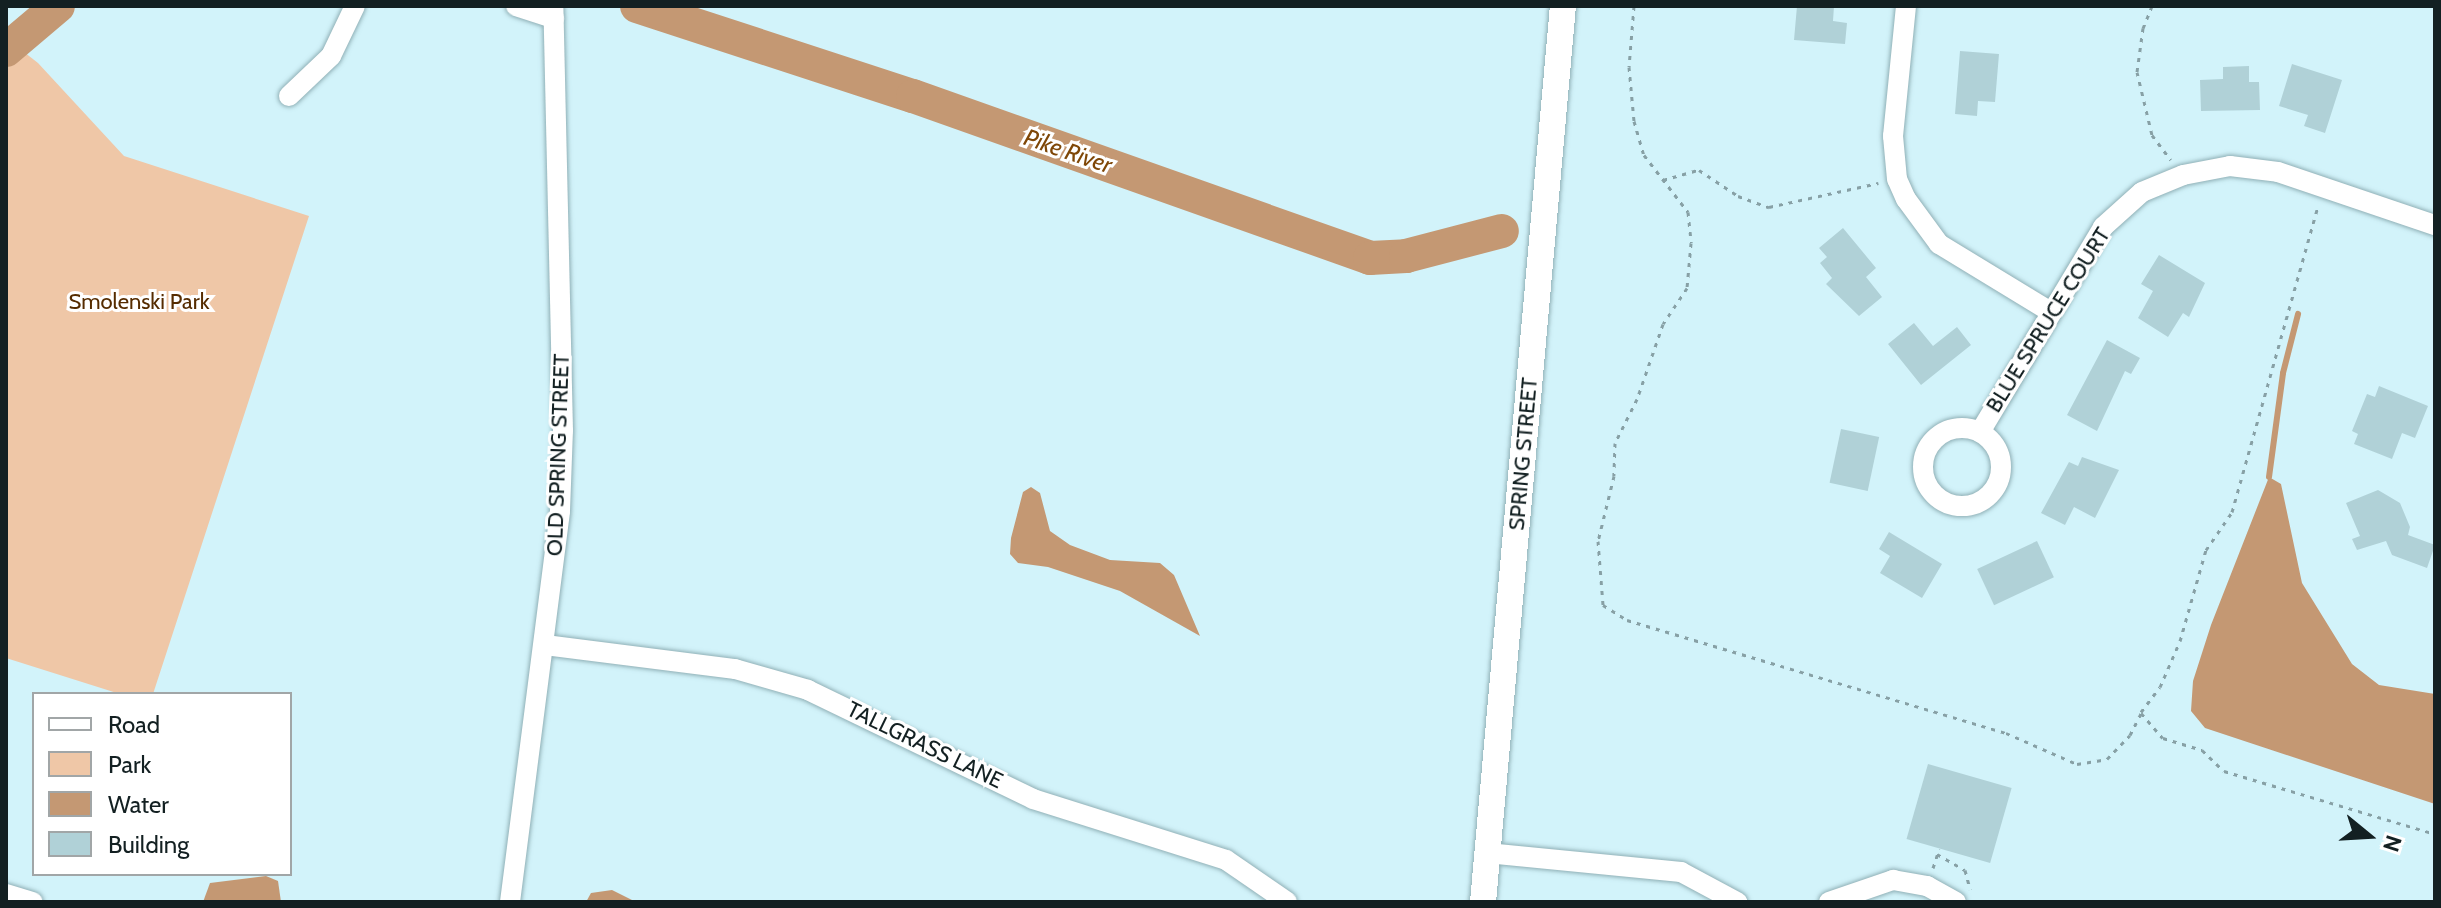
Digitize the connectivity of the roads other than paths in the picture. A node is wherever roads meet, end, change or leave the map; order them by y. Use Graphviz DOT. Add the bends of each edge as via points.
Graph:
graph roads {
  1 [pos="355,6"];
  2 [pos="516,6"];
  3 [pos="1563,6"];
  4 [pos="1906,6"];
  5 [pos="554,12"];
  6 [pos="289,96"];
  7 [pos="2435,225"];
  8 [pos="2049,311"];
  9 [pos="1980,432"];
  10 [pos="545,645"];
  11 [pos="1487,853"];
  12 [pos="6,894"];
  13 [pos="1962,899"];
  14 [pos="33,902"];
  15 [pos="510,902"];
  16 [pos="1287,902"];
  17 [pos="1483,902"];
  18 [pos="1737,902"];
  19 [pos="1829,902"];
  1 -- 6 [label="street" via="331,56"];
  2 -- 5 [label="street"];
  3 -- 11 [label="main road, SPRING STREET"];
  4 -- 8 [label="street" via="1893,136 1897,179 1918,221 1939,244"];
  5 -- 10 [label="street, OLD SPRING STREET" via="563,431"];
  7 -- 8 [label="street, BLUE SPRUCE COURT" via="2278,172 2230,166 2183,175 2142,192 2103,227"];
  8 -- 9 [label="street, BLUE SPRUCE COURT"];
  10 -- 15 [label="street, OLD SPRING STREET"];
  10 -- 16 [label="street, TALLGRASS LANE" via="735,669 808,690 1033,799 1226,860"];
  11 -- 17 [label="main road, SPRING STREET"];
  11 -- 18 [label="street" via="1681,872"];
  12 -- 14 [label="street"];
  13 -- 19 [label="street" via="1893,880"];
}
